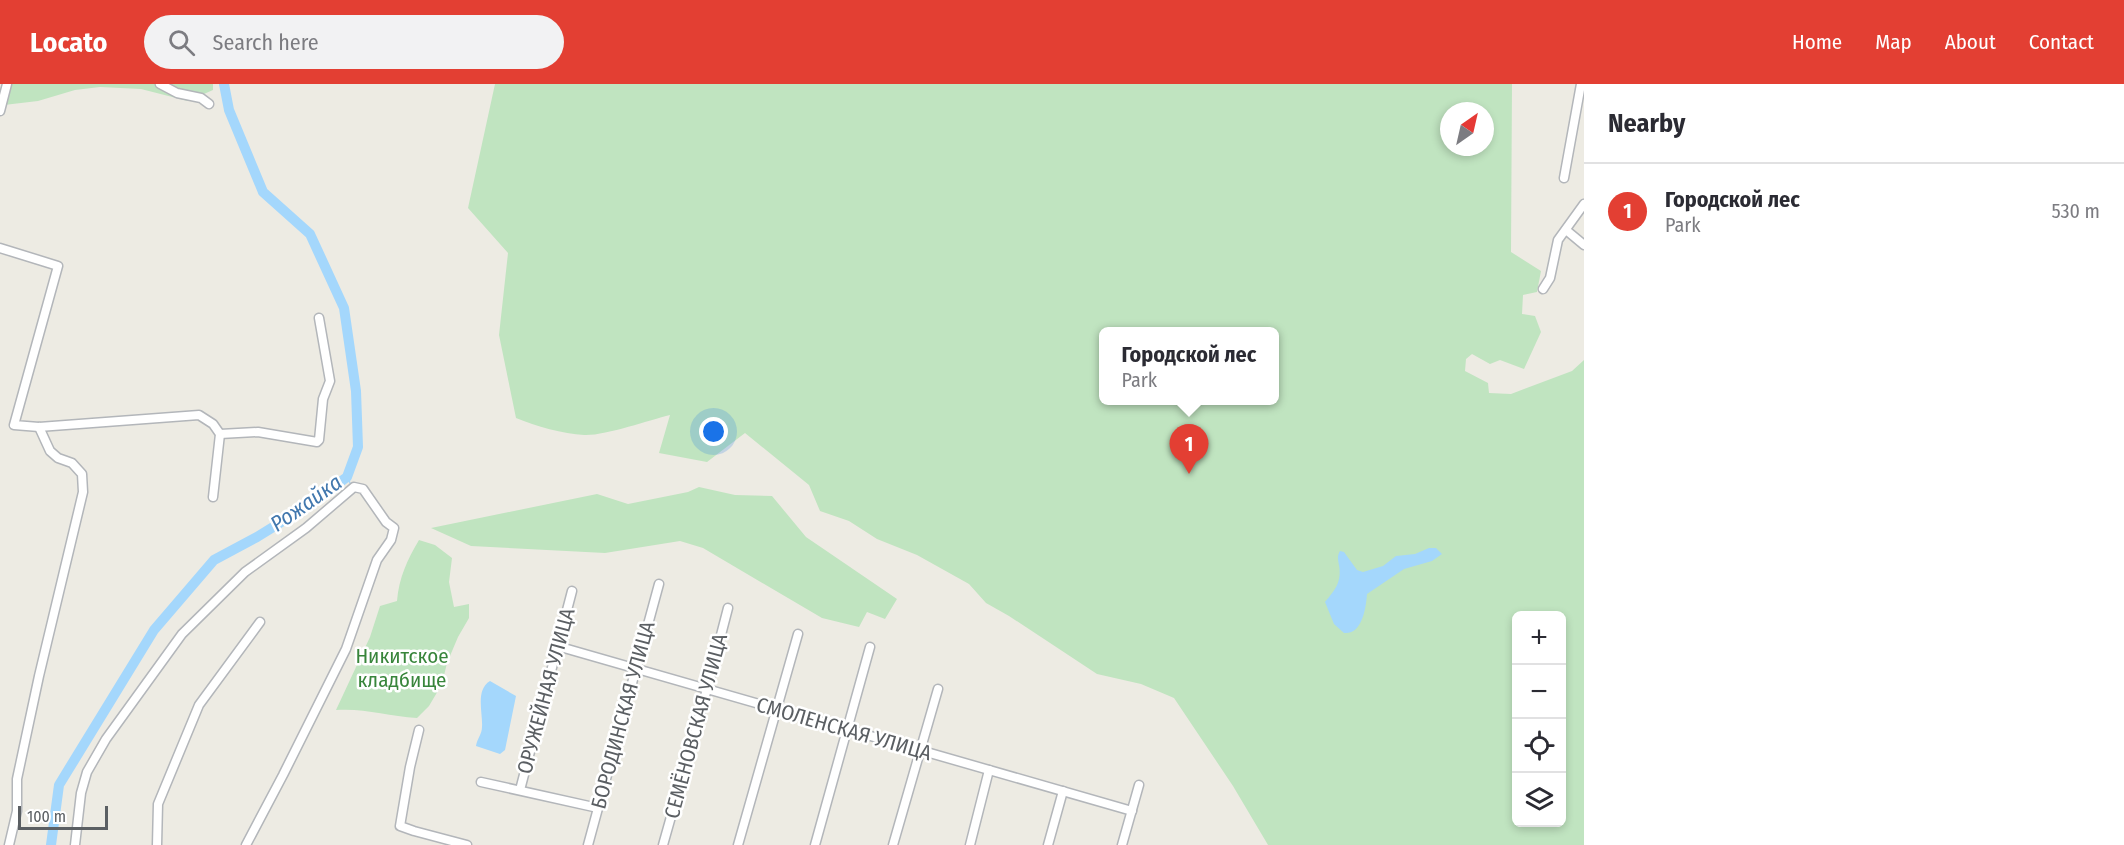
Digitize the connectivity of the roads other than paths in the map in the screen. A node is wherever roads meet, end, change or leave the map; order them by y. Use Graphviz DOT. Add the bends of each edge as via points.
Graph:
graph roads {
  1 [pos="8,84"];
  2 [pos="160,84"];
  3 [pos="1581,84"];
  4 [pos="209,104"];
  5 [pos="0,111"];
  6 [pos="1564,178"];
  7 [pos="1584,204"];
  8 [pos="1566,230"];
  9 [pos="1584,245"];
  10 [pos="0,248"];
  11 [pos="1544,289"];
  12 [pos="319,318"];
  13 [pos="39,427"];
  14 [pos="220,434"];
  15 [pos="213,497"];
  16 [pos="659,584"];
  17 [pos="572,591"];
  18 [pos="728,608"];
  19 [pos="260,622"];
  20 [pos="798,634"];
  21 [pos="557,646"];
  22 [pos="870,647"];
  23 [pos="635,669"];
  24 [pos="707,689"];
  25 [pos="938,689"];
  26 [pos="776,709"];
  27 [pos="847,729"];
  28 [pos="419,730"];
  29 [pos="920,750"];
  30 [pos="989,770"];
  31 [pos="481,782"];
  32 [pos="1139,785"];
  33 [pos="520,790"];
  34 [pos="1063,791"];
  35 [pos="598,808"];
  36 [pos="1132,811"];
  37 [pos="9,845"];
  38 [pos="75,845"];
  39 [pos="157,845"];
  40 [pos="246,845"];
  41 [pos="467,845"];
  42 [pos="588,845"];
  43 [pos="663,845"];
  44 [pos="738,845"];
  45 [pos="815,845"];
  46 [pos="893,845"];
  47 [pos="970,845"];
  48 [pos="1048,845"];
  49 [pos="1122,845"];
  1 -- 5 [label="street"];
  2 -- 4 [label="street"];
  3 -- 6 [label="street"];
  7 -- 8 [label="street"];
  8 -- 9 [label="street"];
  8 -- 11 [label="street" via="1558,240"];
  10 -- 13 [label="street" via="58,266 14,425"];
  12 -- 14 [label="street" via="330,381 323,399 319,440 258,432"];
  13 -- 14 [label="street" via="199,415"];
  13 -- 37 [label="street" via="50,451 72,463 82,474 83,492 17,779 17,811"];
  14 -- 15 [label="street"];
  16 -- 23 [label="street, БОРОДИНСКАЯ УЛИЦА"];
  17 -- 21 [label="street, ОРУЖЕЙНАЯ УЛИЦА"];
  18 -- 24 [label="street, СЕМЁНОВСКАЯ УЛИЦА"];
  19 -- 39 [label="street" via="199,705 158,804"];
  20 -- 26 [label="street"];
  21 -- 23 [label="street, СМОЛЕНСКАЯ УЛИЦА"];
  21 -- 33 [label="street, ОРУЖЕЙНАЯ УЛИЦА"];
  22 -- 27 [label="street"];
  23 -- 24 [label="street, СМОЛЕНСКАЯ УЛИЦА"];
  23 -- 35 [label="street, БОРОДИНСКАЯ УЛИЦА"];
  24 -- 26 [label="street, СМОЛЕНСКАЯ УЛИЦА"];
  24 -- 43 [label="street, СЕМЁНОВСКАЯ УЛИЦА"];
  25 -- 29 [label="street"];
  26 -- 27 [label="street, СМОЛЕНСКАЯ УЛИЦА"];
  26 -- 44 [label="street"];
  27 -- 29 [label="street, СМОЛЕНСКАЯ УЛИЦА"];
  27 -- 45 [label="street"];
  28 -- 41 [label="street" via="400,826"];
  29 -- 30 [label="street, СМОЛЕНСКАЯ УЛИЦА"];
  29 -- 46 [label="street"];
  30 -- 34 [label="street, СМОЛЕНСКАЯ УЛИЦА"];
  30 -- 47 [label="street"];
  31 -- 33 [label="street"];
  32 -- 36 [label="street"];
  33 -- 35 [label="street"];
  34 -- 36 [label="street, СМОЛЕНСКАЯ УЛИЦА"];
  34 -- 48 [label="street"];
  35 -- 42 [label="street, БОРОДИНСКАЯ УЛИЦА"];
  36 -- 49 [label="street"];
  38 -- 40 [label="street" via="87,772 106,739 182,634 245,572 354,487 363,489 394,528 391,540 377,560 346,649"];
}
